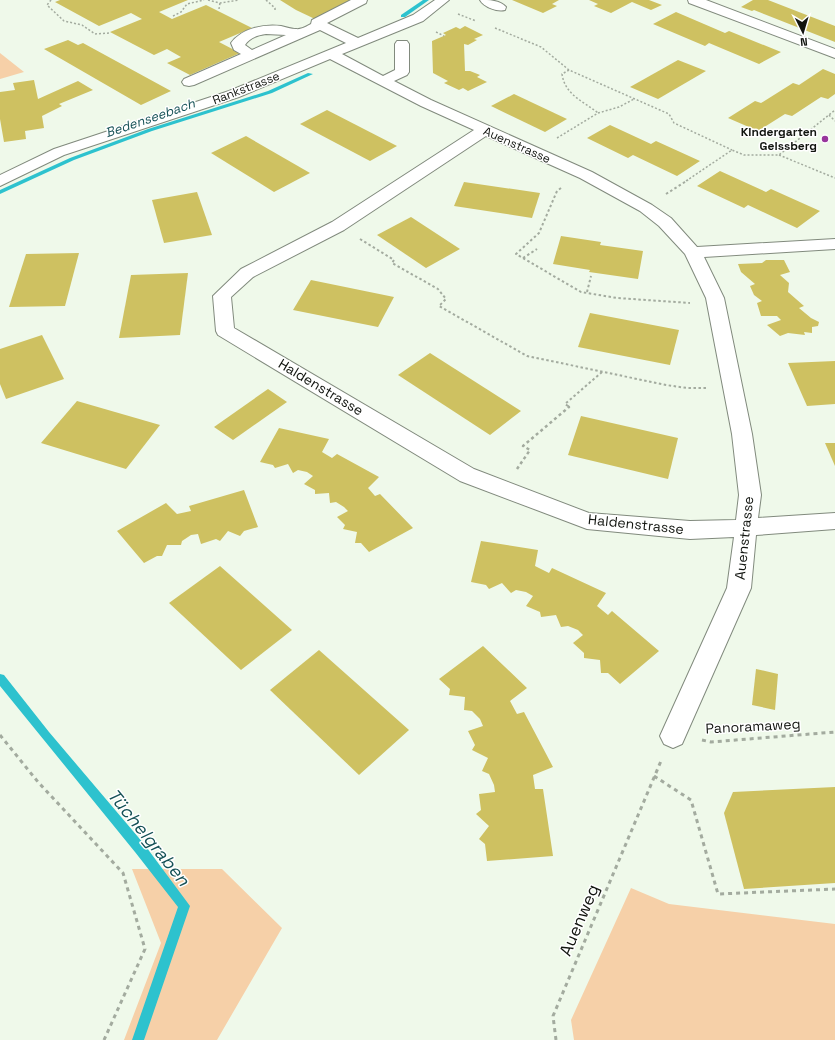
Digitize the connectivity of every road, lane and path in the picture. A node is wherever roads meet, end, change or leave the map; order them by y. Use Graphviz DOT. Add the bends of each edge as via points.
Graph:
graph roads {
  1 [pos="51,0"];
  2 [pos="204,0"];
  3 [pos="208,0"];
  4 [pos="239,0"];
  5 [pos="361,0"];
  6 [pos="443,0"];
  7 [pos="486,0"];
  8 [pos="694,0"];
  9 [pos="220,3"];
  10 [pos="500,7"];
  11 [pos="219,9"];
  12 [pos="456,13"];
  13 [pos="173,16"];
  14 [pos="477,22"];
  15 [pos="320,25"];
  16 [pos="490,28"];
  17 [pos="433,31"];
  18 [pos="109,33"];
  19 [pos="298,34"];
  20 [pos="444,36"];
  21 [pos="357,43"];
  22 [pos="402,44"];
  23 [pos="330,54"];
  24 [pos="835,54"];
  25 [pos="251,55"];
  26 [pos="569,70"];
  27 [pos="383,81"];
  28 [pos="189,82"];
  29 [pos="634,99"];
  30 [pos="835,110"];
  31 [pos="598,113"];
  32 [pos="829,115"];
  33 [pos="835,121"];
  34 [pos="485,130"];
  35 [pos="554,140"];
  36 [pos="732,150"];
  37 [pos="779,155"];
  38 [pos="835,178"];
  39 [pos="0,181"];
  40 [pos="562,187"];
  41 [pos="666,195"];
  42 [pos="338,226"];
  43 [pos="835,244"];
  44 [pos="536,249"];
  45 [pos="693,252"];
  46 [pos="523,258"];
  47 [pos="591,276"];
  48 [pos="587,292"];
  49 [pos="690,303"];
  50 [pos="602,372"];
  51 [pos="708,388"];
  52 [pos="502,488"];
  53 [pos="835,521"];
  54 [pos="745,528"];
  55 [pos="835,732"];
  56 [pos="0,735"];
  57 [pos="673,736"];
  58 [pos="654,776"];
  59 [pos="835,888"];
  60 [pos="104,1040"];
  61 [pos="556,1040"];
  1 -- 18 [label="path" via="47,4 49,8 64,21 82,25 95,34"];
  2 -- 13 [label="path" via="187,4 181,12"];
  3 -- 9 [label="path"];
  4 -- 9 [label="path"];
  5 -- 15 [label="street" via="317,23"];
  6 -- 21 [label="street, Rankstrasse" via="418,18"];
  7 -- 10 [label="street"];
  8 -- 24 [label="street"];
  9 -- 11 [label="path"];
  12 -- 14 [label="path"];
  15 -- 19 [label="street"];
  15 -- 21 [label="street"];
  16 -- 26 [label="path" via="502,30 541,46"];
  17 -- 20 [label="path"];
  19 -- 25 [label="street"];
  19 -- 25 [label="street" via="275,30 257,32 238,43"];
  21 -- 23 [label="street, Rankstrasse"];
  22 -- 27 [label="street" via="402,72"];
  23 -- 27 [label="street, Auenstrasse"];
  23 -- 39 [label="street, Rankstrasse" via="234,94 59,152"];
  25 -- 28 [label="street"];
  26 -- 29 [label="path"];
  26 -- 31 [label="path" via="562,74 562,78 570,94"];
  27 -- 34 [label="street, Auenstrasse"];
  29 -- 31 [label="path" via="619,107"];
  29 -- 36 [label="path" via="670,114 674,123"];
  30 -- 32 [label="path"];
  31 -- 35 [label="path"];
  32 -- 33 [label="path"];
  32 -- 37 [label="path"];
  34 -- 42 [label="street, Haldenstrasse"];
  34 -- 45 [label="street, Auenstrasse" via="586,176 646,208 665,222"];
  36 -- 37 [label="path" via="744,155"];
  36 -- 41 [label="path"];
  37 -- 38 [label="path"];
  40 -- 46 [label="path" via="557,192 539,233 516,254"];
  42 -- 50 [label="path" via="438,289 446,299 439,306 527,356"];
  42 -- 52 [label="street, Haldenstrasse" via="247,273 222,296 225,331 467,475"];
  43 -- 45 [label="street"];
  44 -- 46 [label="path"];
  45 -- 54 [label="street, Auenstrasse" via="715,298 742,434 750,495"];
  46 -- 48 [label="path" via="582,292"];
  47 -- 48 [label="path"];
  48 -- 49 [label="path" via="617,298"];
  50 -- 51 [label="path" via="680,387"];
  50 -- 52 [label="path" via="565,404 569,407 523,446 530,450"];
  52 -- 54 [label="street, Haldenstrasse" via="587,521 690,530"];
  53 -- 54 [label="street, Haldenstrasse"];
  54 -- 57 [label="street, Auenstrasse" via="739,588"];
  55 -- 57 [label="path, Panoramaweg" via="711,742"];
  56 -- 60 [label="path" via="38,782 122,873 145,949"];
  57 -- 58 [label="path"];
  58 -- 59 [label="path" via="691,800 718,894"];
  58 -- 61 [label="path, Auenweg" via="553,1016"];
}
